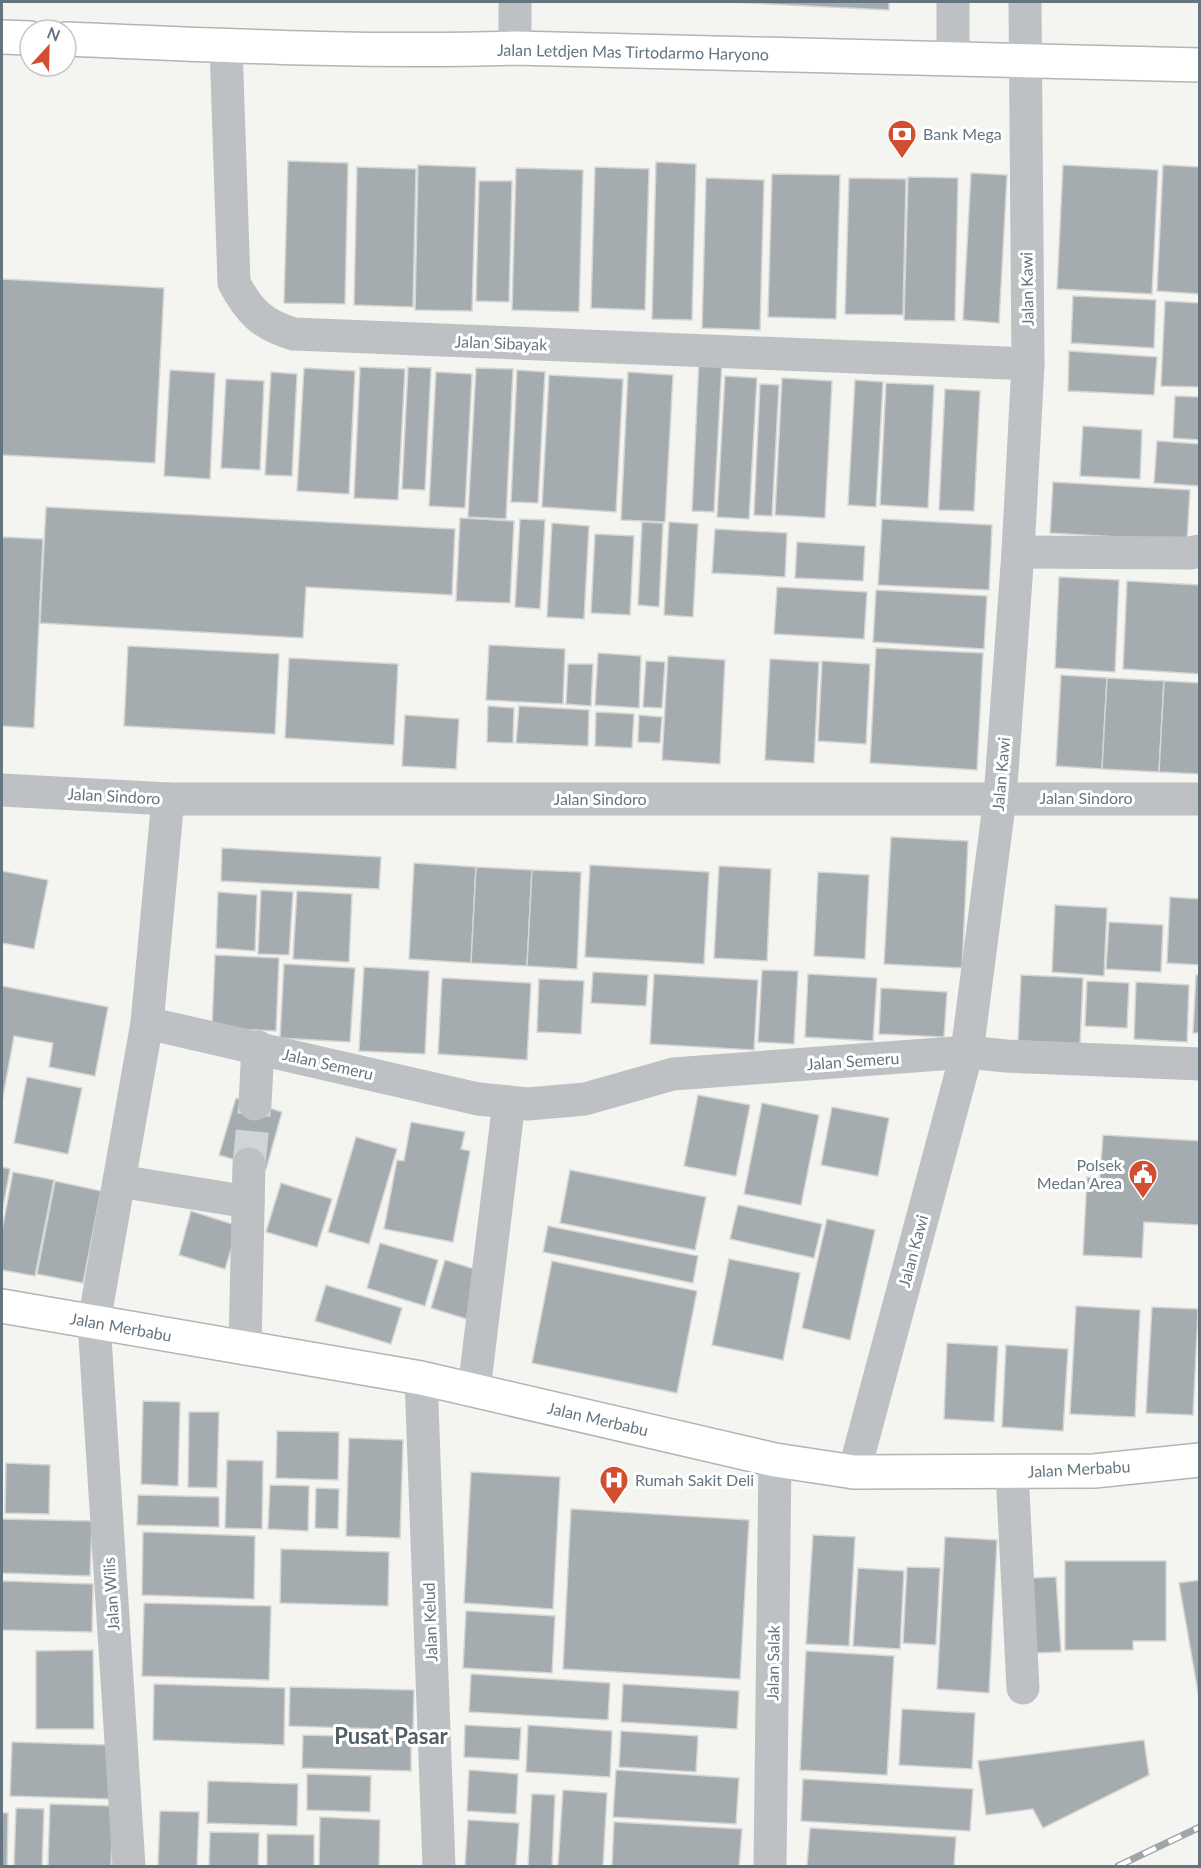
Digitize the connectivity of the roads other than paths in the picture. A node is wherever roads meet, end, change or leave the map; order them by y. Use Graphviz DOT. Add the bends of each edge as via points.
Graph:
graph roads {
  1 [pos="515,2"];
  2 [pos="953,2"];
  3 [pos="1025,2"];
  4 [pos="2,37"];
  5 [pos="18,38"];
  6 [pos="78,39"];
  7 [pos="226,45"];
  8 [pos="515,48"];
  9 [pos="953,59"];
  10 [pos="1024,61"];
  11 [pos="1200,65"];
  12 [pos="1028,364"];
  13 [pos="1200,551"];
  14 [pos="1018,552"];
  15 [pos="2,790"];
  16 [pos="1000,798"];
  17 [pos="1200,798"];
  18 [pos="168,799"];
  19 [pos="147,1023"];
  20 [pos="258,1047"];
  21 [pos="967,1052"];
  22 [pos="1200,1064"];
  23 [pos="509,1102"];
  24 [pos="255,1104"];
  25 [pos="249,1164"];
  26 [pos="119,1181"];
  27 [pos="248,1202"];
  28 [pos="2,1306"];
  29 [pos="94,1322"];
  30 [pos="245,1348"];
  31 [pos="421,1378"];
  32 [pos="474,1390"];
  33 [pos="775,1460"];
  34 [pos="1200,1460"];
  35 [pos="854,1472"];
  36 [pos="1012,1472"];
  37 [pos="1023,1688"];
  38 [pos="129,1866"];
  39 [pos="439,1866"];
  40 [pos="770,1866"];
  1 -- 8 [label="street"];
  2 -- 9 [label="street"];
  3 -- 10 [label="street, Jalan Kawi"];
  4 -- 5 [label="main road"];
  6 -- 7 [label="main road, Jalan Letdjen Mas Tirtodarmo Haryono"];
  7 -- 8 [label="main road, Jalan Letdjen Mas Tirtodarmo Haryono"];
  7 -- 12 [label="street, Jalan Sibayak" via="234,283 254,313 275,329 294,334"];
  8 -- 9 [label="main road, Jalan Letdjen Mas Tirtodarmo Haryono"];
  9 -- 10 [label="main road, Jalan Letdjen Mas Tirtodarmo Haryono"];
  10 -- 11 [label="main road, Jalan Letdjen Mas Tirtodarmo Haryono"];
  10 -- 12 [label="street, Jalan Kawi"];
  12 -- 14 [label="street, Jalan Kawi"];
  13 -- 14 [label="street"];
  14 -- 16 [label="street, Jalan Kawi"];
  15 -- 18 [label="street, Jalan Sindoro"];
  16 -- 17 [label="street, Jalan Sindoro"];
  16 -- 18 [label="street, Jalan Sindoro"];
  16 -- 21 [label="street, Jalan Kawi"];
  18 -- 19 [label="street, Jalan Wilis"];
  19 -- 20 [label="street, Jalan Semeru"];
  19 -- 26 [label="street, Jalan Wilis"];
  20 -- 23 [label="street, Jalan Semeru" via="478,1099"];
  20 -- 24 [label="street"];
  21 -- 22 [label="street, Jalan Semeru"];
  21 -- 23 [label="street, Jalan Semeru" via="674,1074 585,1098"];
  21 -- 35 [label="street, Jalan Kawi"];
  23 -- 32 [label="street"];
  25 -- 27 [label="street"];
  26 -- 27 [label="street"];
  26 -- 29 [label="street, Jalan Wilis"];
  27 -- 30 [label="street"];
  28 -- 29 [label="main road, Jalan Merbabu"];
  29 -- 30 [label="main road, Jalan Merbabu"];
  29 -- 38 [label="street, Jalan Wilis"];
  30 -- 31 [label="main road, Jalan Merbabu"];
  31 -- 32 [label="main road, Jalan Merbabu"];
  31 -- 39 [label="street, Jalan Kelud"];
  32 -- 33 [label="main road, Jalan Merbabu"];
  33 -- 35 [label="main road, Jalan Merbabu"];
  33 -- 40 [label="street, Jalan Salak"];
  34 -- 36 [label="main road, Jalan Merbabu" via="1094,1472"];
  35 -- 36 [label="main road, Jalan Merbabu"];
  36 -- 37 [label="street"];
}
